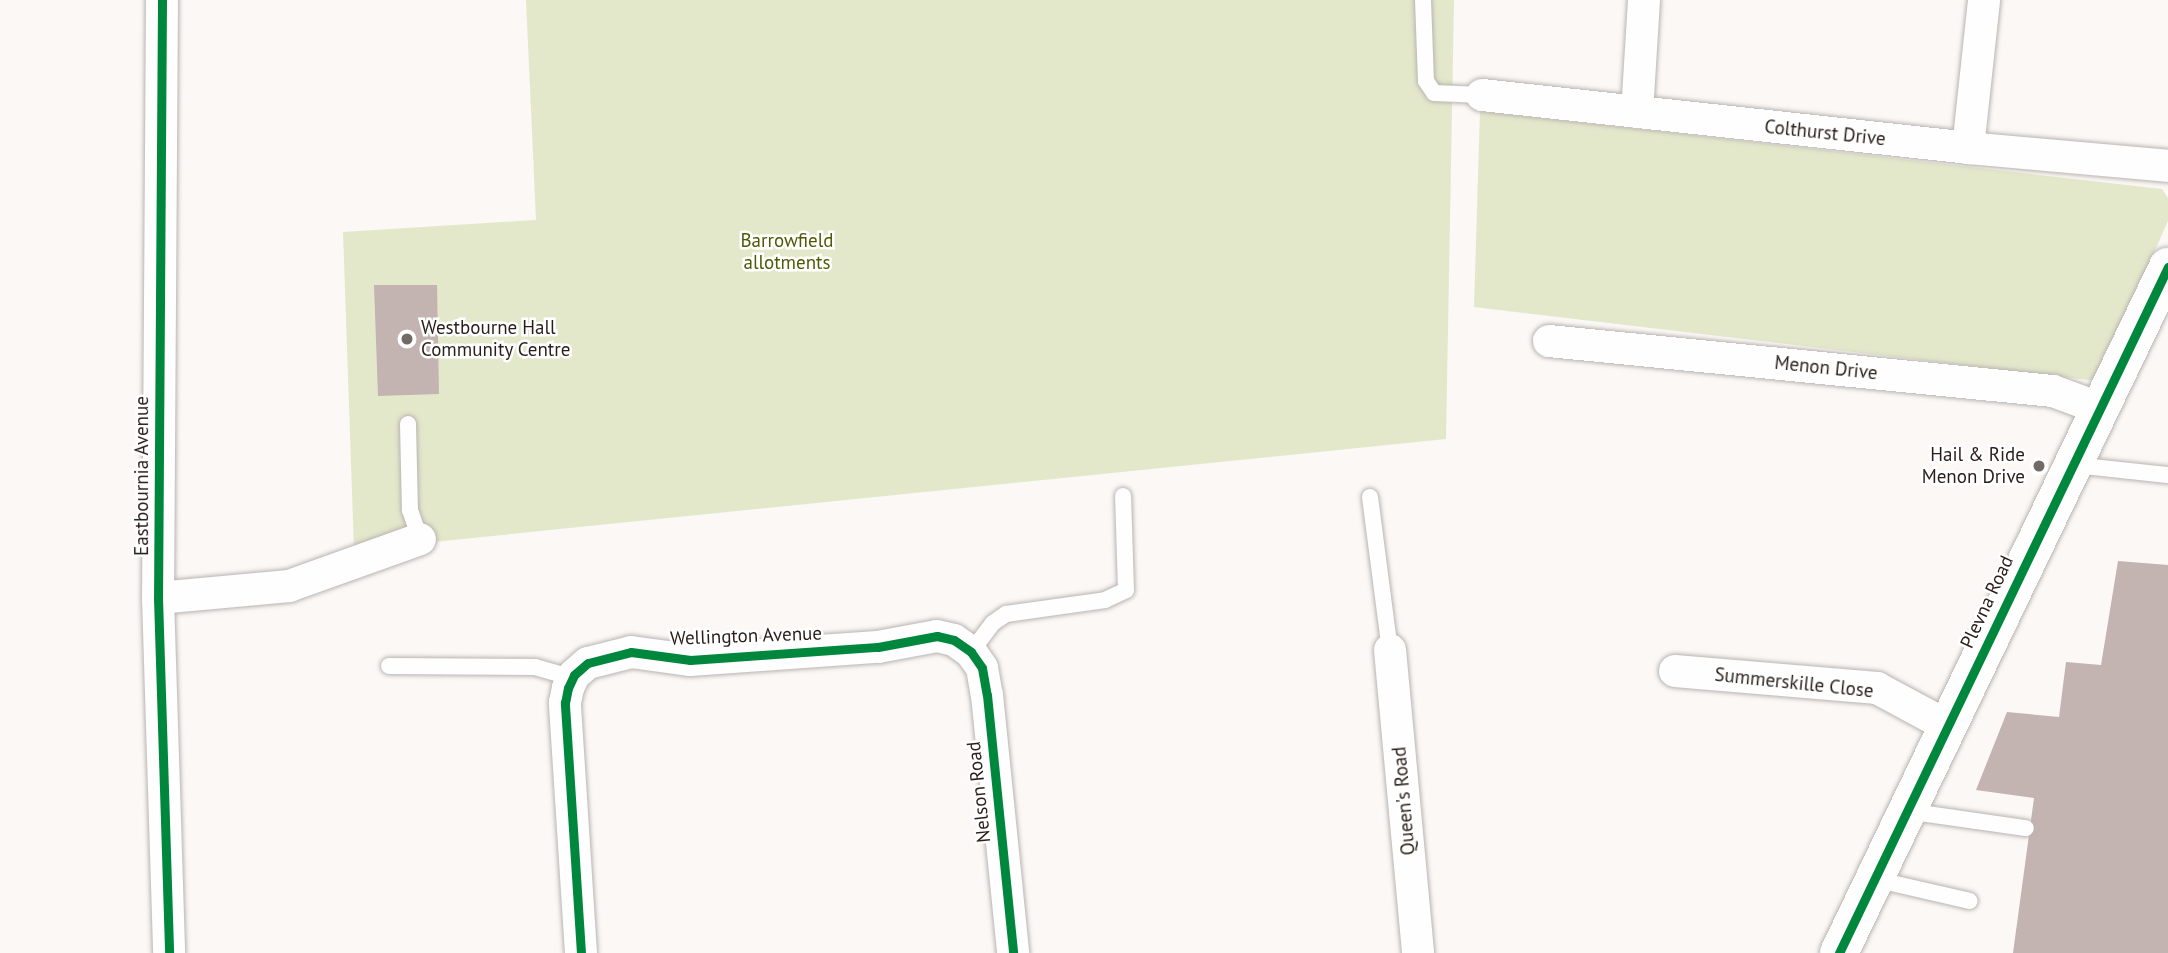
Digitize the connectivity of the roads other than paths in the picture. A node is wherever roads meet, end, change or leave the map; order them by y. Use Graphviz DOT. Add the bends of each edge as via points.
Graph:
graph roads {
  1 [pos="162,0"];
  2 [pos="1423,0"];
  3 [pos="1644,0"];
  4 [pos="1984,0"];
  5 [pos="1482,95"];
  6 [pos="1637,112"];
  7 [pos="1968,148"];
  8 [pos="2168,166"];
  9 [pos="2168,267"];
  10 [pos="1549,341"];
  11 [pos="2099,408"];
  12 [pos="408,424"];
  13 [pos="2071,465"];
  14 [pos="2168,475"];
  15 [pos="1123,496"];
  16 [pos="1370,497"];
  17 [pos="420,539"];
  18 [pos="158,598"];
  19 [pos="962,646"];
  20 [pos="1390,650"];
  21 [pos="389,666"];
  22 [pos="1675,671"];
  23 [pos="573,678"];
  24 [pos="1948,726"];
  25 [pos="1906,811"];
  26 [pos="2026,828"];
  27 [pos="1874,880"];
  28 [pos="1970,901"];
  29 [pos="169,953"];
  30 [pos="581,953"];
  31 [pos="1013,953"];
  32 [pos="1418,953"];
  33 [pos="1839,953"];
  1 -- 18 [label="street, Eastbournia Avenue"];
  2 -- 5 [label="lane" via="1426,81 1434,93"];
  3 -- 6 [label="street"];
  4 -- 7 [label="street"];
  5 -- 6 [label="street, Colthurst Drive"];
  6 -- 7 [label="street, Colthurst Drive"];
  7 -- 8 [label="street, Colthurst Drive"];
  9 -- 11 [label="street, Plevna Road"];
  10 -- 11 [label="street, Menon Drive" via="2042,390 2069,394"];
  11 -- 13 [label="street, Plevna Road"];
  12 -- 17 [label="lane" via="410,510"];
  13 -- 14 [label="lane"];
  13 -- 24 [label="street, Plevna Road"];
  15 -- 19 [label="lane" via="1126,590 1105,600 1006,614"];
  16 -- 20 [label="lane"];
  17 -- 18 [label="street" via="289,586"];
  18 -- 29 [label="street, Eastbournia Avenue"];
  19 -- 23 [label="street, Wellington Avenue" via="937,636 878,647 690,660 631,652 588,663"];
  19 -- 31 [label="street, Nelson Road" via="982,668 987,695"];
  20 -- 32 [label="street, Queen's Road"];
  21 -- 23 [label="lane" via="535,667"];
  22 -- 24 [label="street, Summerskille Close" via="1877,688"];
  23 -- 30 [label="street" via="565,703"];
  24 -- 25 [label="street, Plevna Road"];
  25 -- 26 [label="lane"];
  25 -- 27 [label="street, Plevna Road"];
  27 -- 28 [label="lane"];
  27 -- 33 [label="street, Plevna Road"];
}
